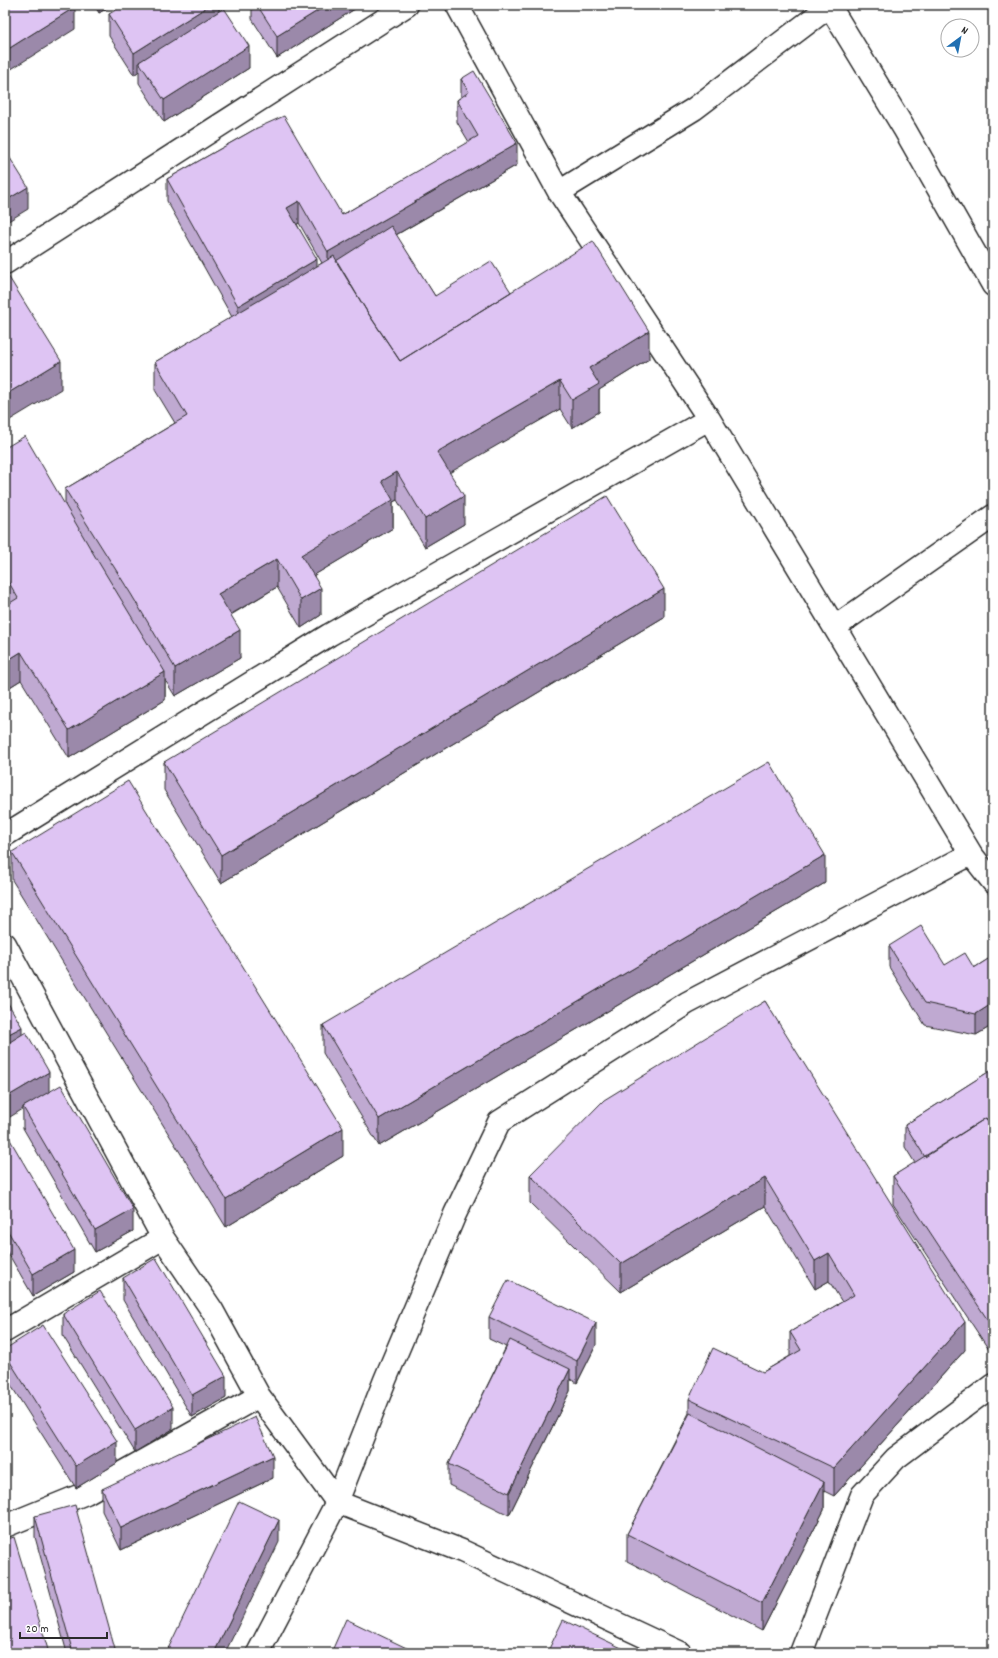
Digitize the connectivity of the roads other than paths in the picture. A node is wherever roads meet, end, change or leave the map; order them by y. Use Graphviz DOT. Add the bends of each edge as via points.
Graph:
graph roads {
  1 [pos="407,5"];
  2 [pos="457,5"];
  3 [pos="830,5"];
  4 [pos="559,192"];
  5 [pos="5,263"];
  6 [pos="993,285"];
  7 [pos="709,419"];
  8 [pos="993,516"];
  9 [pos="835,627"];
  10 [pos="5,835"];
  11 [pos="971,854"];
  12 [pos="993,882"];
  13 [pos="5,944"];
  14 [pos="163,1238"];
  15 [pos="5,1331"];
  16 [pos="993,1385"];
  17 [pos="260,1396"];
  18 [pos="337,1502"];
  19 [pos="5,1526"];
  20 [pos="258,1653"];
  21 [pos="680,1653"];
  22 [pos="801,1653"];
  1 -- 5 [label="street"];
  2 -- 4 [label="street"];
  3 -- 4 [label="street" via="694,109"];
  3 -- 6 [label="street"];
  4 -- 7 [label="street"];
  7 -- 9 [label="street"];
  7 -- 10 [label="street" via="329,634"];
  8 -- 9 [label="street"];
  9 -- 11 [label="street"];
  11 -- 12 [label="street"];
  11 -- 18 [label="street" via="686,1003 499,1122 452,1221"];
  13 -- 14 [label="street"];
  14 -- 15 [label="street"];
  14 -- 17 [label="street" via="212,1310"];
  16 -- 22 [label="street" via="896,1458 862,1495"];
  17 -- 18 [label="street"];
  17 -- 19 [label="street" via="86,1493"];
  18 -- 20 [label="street"];
  18 -- 21 [label="street" via="462,1551"];
}
